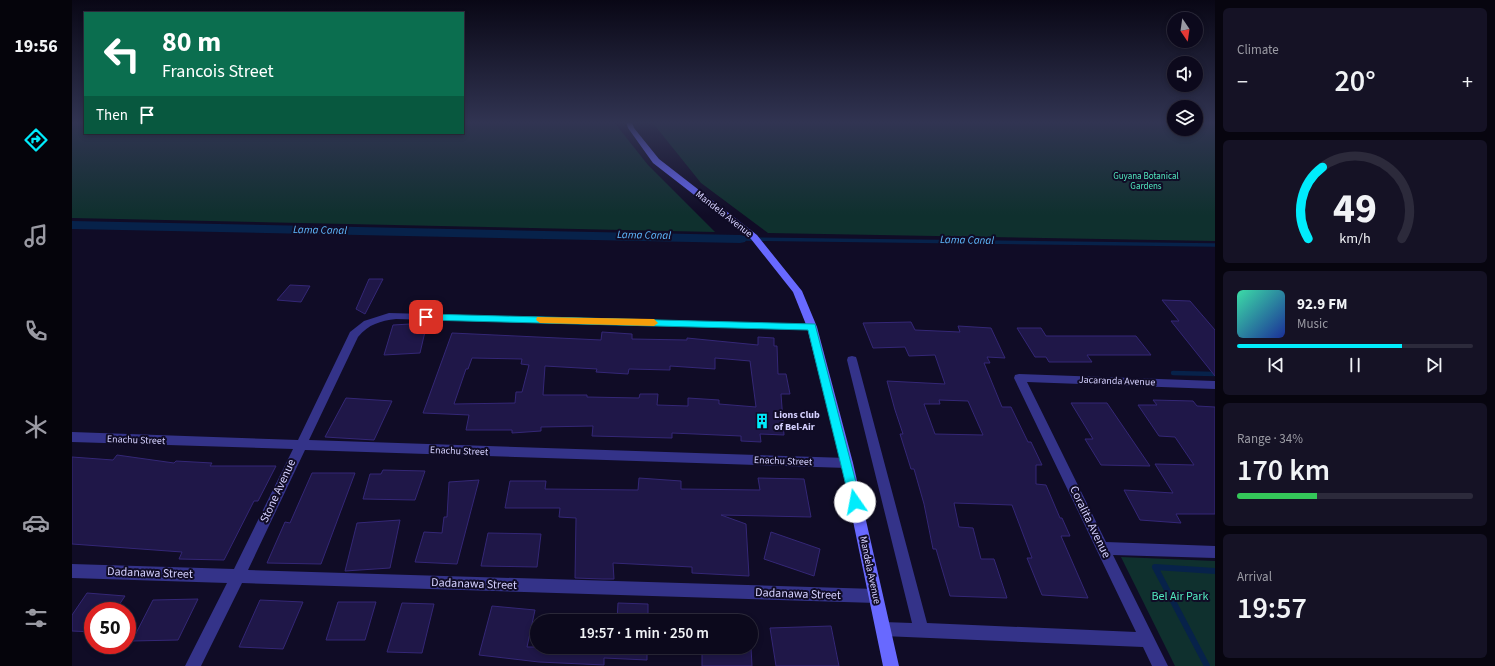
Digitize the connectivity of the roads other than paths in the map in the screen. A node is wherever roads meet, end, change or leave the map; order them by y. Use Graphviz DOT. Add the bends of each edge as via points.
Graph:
graph roads {
  1 [pos="650,153"];
  2 [pos="812,327"];
  3 [pos="852,360"];
  4 [pos="1019,378"];
  5 [pos="1215,385"];
  6 [pos="72,437"];
  7 [pos="300,446"];
  8 [pos="847,463"];
  9 [pos="1103,548"];
  10 [pos="1215,552"];
  11 [pos="72,571"];
  12 [pos="238,576"];
  13 [pos="876,596"];
  14 [pos="883,630"];
  15 [pos="921,630"];
  16 [pos="1146,640"];
  17 [pos="193,666"];
  18 [pos="891,666"];
  19 [pos="1160,666"];
  1 -- 2 [label="main road, Mandela Avenue" via="656,161 757,240 797,291"];
  2 -- 7 [label="street, Stone Avenue" via="396,316 369,320 354,335"];
  2 -- 8 [label="main road, Mandela Avenue"];
  3 -- 15 [label="street"];
  4 -- 5 [label="street, Jacaranda Avenue"];
  4 -- 9 [label="street, Coralita Avenue"];
  6 -- 7 [label="street, Enachu Street"];
  7 -- 8 [label="street, Enachu Street"];
  7 -- 12 [label="street, Stone Avenue"];
  8 -- 13 [label="main road, Mandela Avenue"];
  9 -- 10 [label="street"];
  9 -- 16 [label="street, Coralita Avenue"];
  11 -- 12 [label="street, Dadanawa Street"];
  12 -- 13 [label="street, Dadanawa Street"];
  12 -- 17 [label="street, Stone Avenue"];
  13 -- 14 [label="main road, Mandela Avenue"];
  14 -- 15 [label="street"];
  14 -- 18 [label="main road, Mandela Avenue"];
  15 -- 16 [label="street"];
  16 -- 19 [label="street, Coralita Avenue"];
}
